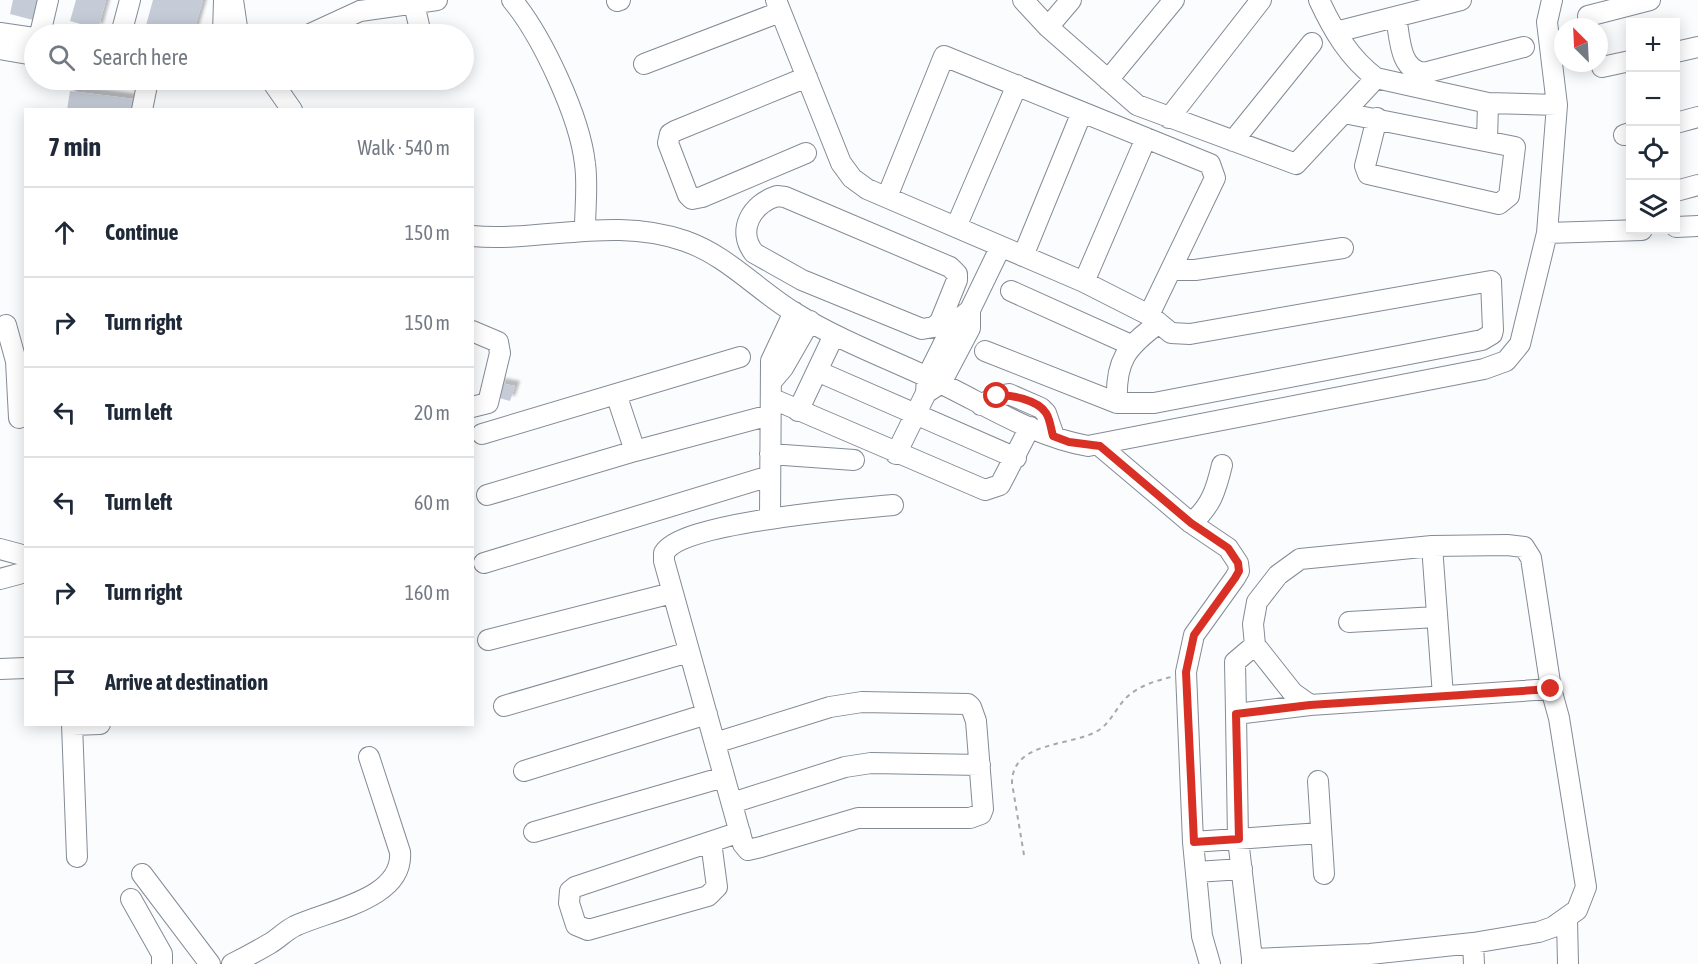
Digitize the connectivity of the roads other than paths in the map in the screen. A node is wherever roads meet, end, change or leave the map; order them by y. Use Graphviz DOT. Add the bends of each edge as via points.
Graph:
graph roads {
  1 [pos="48,0"];
  2 [pos="130,0"];
  3 [pos="224,0"];
  4 [pos="233,0"];
  5 [pos="437,0"];
  6 [pos="512,0"];
  7 [pos="1023,0"];
  8 [pos="1071,0"];
  9 [pos="1174,0"];
  10 [pos="1261,0"];
  11 [pos="1319,0"];
  12 [pos="1461,0"];
  13 [pos="1552,0"];
  14 [pos="1650,0"];
  15 [pos="414,4"];
  16 [pos="778,6"];
  17 [pos="1396,16"];
  18 [pos="1588,16"];
  19 [pos="42,24"];
  20 [pos="124,24"];
  21 [pos="223,24"];
  22 [pos="237,24"];
  23 [pos="332,24"];
  24 [pos="419,24"];
  25 [pos="1048,27"];
  26 [pos="1336,32"];
  27 [pos="0,33"];
  28 [pos="24,37"];
  29 [pos="1312,44"];
  30 [pos="1524,47"];
  31 [pos="1698,47"];
  32 [pos="0,49"];
  33 [pos="1680,51"];
  34 [pos="24,53"];
  35 [pos="1626,62"];
  36 [pos="644,64"];
  37 [pos="1608,66"];
  38 [pos="807,77"];
  39 [pos="1376,78"];
  40 [pos="1108,80"];
  41 [pos="1017,85"];
  42 [pos="146,90"];
  43 [pos="278,90"];
  44 [pos="1488,103"];
  45 [pos="1557,105"];
  46 [pos="142,108"];
  47 [pos="291,108"];
  48 [pos="1082,112"];
  49 [pos="1344,113"];
  50 [pos="1377,117"];
  51 [pos="1698,117"];
  52 [pos="1169,118"];
  53 [pos="1680,122"];
  54 [pos="1146,138"];
  55 [pos="1233,141"];
  56 [pos="1487,141"];
  57 [pos="806,153"];
  58 [pos="1698,185"];
  59 [pos="1680,190"];
  60 [pos="887,197"];
  61 [pos="1698,226"];
  62 [pos="956,227"];
  63 [pos="1680,227"];
  64 [pos="585,229"];
  65 [pos="1626,231"];
  66 [pos="1547,233"];
  67 [pos="474,236"];
  68 [pos="1000,248"];
  69 [pos="1342,248"];
  70 [pos="1023,256"];
  71 [pos="1171,270"];
  72 [pos="802,280"];
  73 [pos="1084,282"];
  74 [pos="1011,291"];
  75 [pos="796,313"];
  76 [pos="1154,319"];
  77 [pos="6,325"];
  78 [pos="474,332"];
  79 [pos="834,335"];
  80 [pos="1131,345"];
  81 [pos="985,351"];
  82 [pos="740,357"];
  83 [pos="817,370"];
  84 [pos="931,384"];
  85 [pos="616,394"];
  86 [pos="771,399"];
  87 [pos="1117,403"];
  88 [pos="981,405"];
  89 [pos="474,406"];
  90 [pos="798,411"];
  91 [pos="916,414"];
  92 [pos="19,418"];
  93 [pos="1030,427"];
  94 [pos="482,434"];
  95 [pos="1053,436"];
  96 [pos="1100,446"];
  97 [pos="635,451"];
  98 [pos="770,454"];
  99 [pos="896,454"];
  100 [pos="1016,458"];
  101 [pos="854,460"];
  102 [pos="1222,465"];
  103 [pos="770,476"];
  104 [pos="487,495"];
  105 [pos="893,505"];
  106 [pos="770,517"];
  107 [pos="1191,523"];
  108 [pos="1432,546"];
  109 [pos="0,549"];
  110 [pos="24,555"];
  111 [pos="484,563"];
  112 [pos="24,573"];
  113 [pos="0,579"];
  114 [pos="672,592"];
  115 [pos="1436,617"];
  116 [pos="1349,622"];
  117 [pos="488,640"];
  118 [pos="1255,645"];
  119 [pos="689,652"];
  120 [pos="24,668"];
  121 [pos="0,669"];
  122 [pos="1551,689"];
  123 [pos="1443,696"];
  124 [pos="1310,705"];
  125 [pos="504,706"];
  126 [pos="707,714"];
  127 [pos="1236,714"];
  128 [pos="72,726"];
  129 [pos="715,743"];
  130 [pos="369,757"];
  131 [pos="980,765"];
  132 [pos="524,771"];
  133 [pos="724,777"];
  134 [pos="1318,781"];
  135 [pos="732,803"];
  136 [pos="534,832"];
  137 [pos="740,832"];
  138 [pos="1321,833"];
  139 [pos="1239,839"];
  140 [pos="711,842"];
  141 [pos="1194,842"];
  142 [pos="77,857"];
  143 [pos="1242,869"];
  144 [pos="1196,872"];
  145 [pos="142,874"];
  146 [pos="1324,874"];
  147 [pos="131,900"];
  148 [pos="1567,920"];
  149 [pos="1473,943"];
  150 [pos="1371,959"];
  151 [pos="1252,961"];
  152 [pos="162,964"];
  153 [pos="210,964"];
  154 [pos="232,964"];
  155 [pos="1210,964"];
  156 [pos="1474,964"];
  157 [pos="1568,964"];
  1 -- 19 [label="street"];
  2 -- 20 [label="street"];
  3 -- 21 [label="street"];
  4 -- 22 [label="street"];
  5 -- 15 [label="street"];
  6 -- 64 [label="street" via="548,59 579,131 586,166"];
  7 -- 25 [label="street"];
  8 -- 25 [label="street"];
  9 -- 40 [label="street"];
  10 -- 52 [label="street"];
  11 -- 26 [label="street"];
  12 -- 17 [label="street"];
  13 -- 45 [label="street" via="1546,22"];
  14 -- 18 [label="street"];
  15 -- 23 [label="street" via="360,11"];
  15 -- 24 [label="street"];
  16 -- 36 [label="street"];
  16 -- 38 [label="street"];
  17 -- 26 [label="street"];
  17 -- 30 [label="street" via="1404,58 1409,68 1417,72"];
  25 -- 40 [label="street"];
  26 -- 39 [label="street" via="1362,68"];
  27 -- 28 [label="street"];
  29 -- 55 [label="street"];
  31 -- 33 [label="street"];
  32 -- 34 [label="street"];
  35 -- 37 [label="street"];
  38 -- 57 [label="street" via="675,131 668,139 692,199"];
  38 -- 60 [label="street" via="841,163 852,178"];
  39 -- 44 [label="street"];
  39 -- 49 [label="street"];
  40 -- 52 [label="street" via="1137,105"];
  41 -- 48 [label="street"];
  41 -- 60 [label="street" via="944,56"];
  41 -- 62 [label="street"];
  42 -- 46 [label="street"];
  43 -- 47 [label="street"];
  44 -- 45 [label="street"];
  44 -- 56 [label="street"];
  45 -- 66 [label="street"];
  48 -- 54 [label="street"];
  48 -- 70 [label="street"];
  49 -- 50 [label="street"];
  49 -- 55 [label="street" via="1296,164"];
  50 -- 56 [label="street"];
  50 -- 56 [label="street" via="1365,166 1368,174 1499,204 1509,196 1515,147"];
  51 -- 53 [label="street"];
  52 -- 55 [label="street"];
  54 -- 71 [label="street" via="1214,168 1215,178"];
  54 -- 73 [label="street"];
  58 -- 59 [label="street"];
  60 -- 62 [label="street"];
  61 -- 63 [label="street"];
  62 -- 68 [label="street"];
  64 -- 67 [label="street" via="525,238"];
  64 -- 75 [label="street" via="663,234 687,242 718,256"];
  65 -- 66 [label="street"];
  66 -- 96 [label="street" via="1520,344 1506,361"];
  68 -- 70 [label="street"];
  68 -- 84 [label="street" via="970,310 970,328"];
  69 -- 71 [label="street" via="1195,270"];
  70 -- 73 [label="street"];
  71 -- 76 [label="street"];
  72 -- 72 [label="street" via="748,246 746,226 752,213 769,199 785,197 950,267 957,274 940,322 922,329"];
  72 -- 75 [label="street"];
  73 -- 76 [label="street"];
  74 -- 80 [label="street"];
  75 -- 79 [label="street"];
  75 -- 86 [label="street"];
  76 -- 80 [label="street"];
  76 -- 87 [label="street" via="1170,333 1190,334 1491,281 1493,330 1482,340 1154,402"];
  77 -- 92 [label="street" via="16,361"];
  78 -- 89 [label="street" via="498,342 500,353 488,403"];
  79 -- 83 [label="street"];
  79 -- 84 [label="street"];
  80 -- 87 [label="street" via="1118,372"];
  81 -- 87 [label="street"];
  82 -- 85 [label="street"];
  83 -- 90 [label="street"];
  83 -- 91 [label="street"];
  84 -- 88 [label="street"];
  84 -- 91 [label="street"];
  85 -- 94 [label="street"];
  85 -- 97 [label="street"];
  86 -- 90 [label="street"];
  86 -- 97 [label="street"];
  86 -- 98 [label="street"];
  88 -- 93 [label="street"];
  88 -- 95 [label="street" via="1009,394 1041,408"];
  90 -- 99 [label="street"];
  91 -- 99 [label="street"];
  91 -- 100 [label="street"];
  93 -- 95 [label="street"];
  93 -- 100 [label="street"];
  95 -- 96 [label="street"];
  96 -- 107 [label="street"];
  97 -- 104 [label="street"];
  98 -- 101 [label="street"];
  98 -- 103 [label="street"];
  99 -- 100 [label="street" via="985,490 1000,485"];
  102 -- 107 [label="street" via="1213,499"];
  103 -- 106 [label="street"];
  103 -- 111 [label="street"];
  105 -- 106 [label="street"];
  106 -- 114 [label="street" via="671,544 664,553 664,561"];
  107 -- 141 [label="street" via="1228,548 1239,571 1194,635 1186,672"];
  108 -- 115 [label="street"];
  108 -- 118 [label="street" via="1300,559 1278,575 1257,602"];
  108 -- 122 [label="street" via="1524,547 1532,558"];
  109 -- 110 [label="street"];
  112 -- 113 [label="street"];
  114 -- 117 [label="street"];
  114 -- 119 [label="street"];
  115 -- 116 [label="street"];
  115 -- 123 [label="street"];
  118 -- 124 [label="street" via="1293,693"];
  118 -- 127 [label="street" via="1235,662"];
  119 -- 125 [label="street"];
  119 -- 126 [label="street"];
  120 -- 121 [label="street"];
  122 -- 123 [label="street"];
  122 -- 148 [label="street" via="1586,887 1577,910"];
  123 -- 124 [label="street"];
  124 -- 127 [label="street"];
  126 -- 129 [label="street"];
  126 -- 132 [label="street"];
  127 -- 139 [label="street"];
  128 -- 142 [label="street"];
  129 -- 131 [label="street" via="830,707 862,702 960,702 968,704 975,714"];
  129 -- 133 [label="street"];
  130 -- 154 [label="street" via="400,852 397,873 378,892 294,926"];
  131 -- 135 [label="street" via="871,763 845,767"];
  131 -- 137 [label="street" via="983,809 970,818 858,818 748,850"];
  133 -- 135 [label="street"];
  133 -- 136 [label="street"];
  134 -- 138 [label="street"];
  135 -- 137 [label="street"];
  137 -- 140 [label="street"];
  138 -- 139 [label="street"];
  138 -- 146 [label="street"];
  139 -- 141 [label="street"];
  139 -- 143 [label="street"];
  140 -- 140 [label="street" via="575,887 570,891 569,903 576,924 588,930 708,896 717,887"];
  141 -- 144 [label="street"];
  143 -- 144 [label="street"];
  143 -- 151 [label="street"];
  144 -- 155 [label="street" via="1202,936"];
  145 -- 153 [label="street"];
  147 -- 152 [label="street" via="162,954"];
  148 -- 149 [label="street" via="1539,932"];
  148 -- 157 [label="street"];
  149 -- 150 [label="street"];
  149 -- 156 [label="street"];
  150 -- 151 [label="street"];
}
